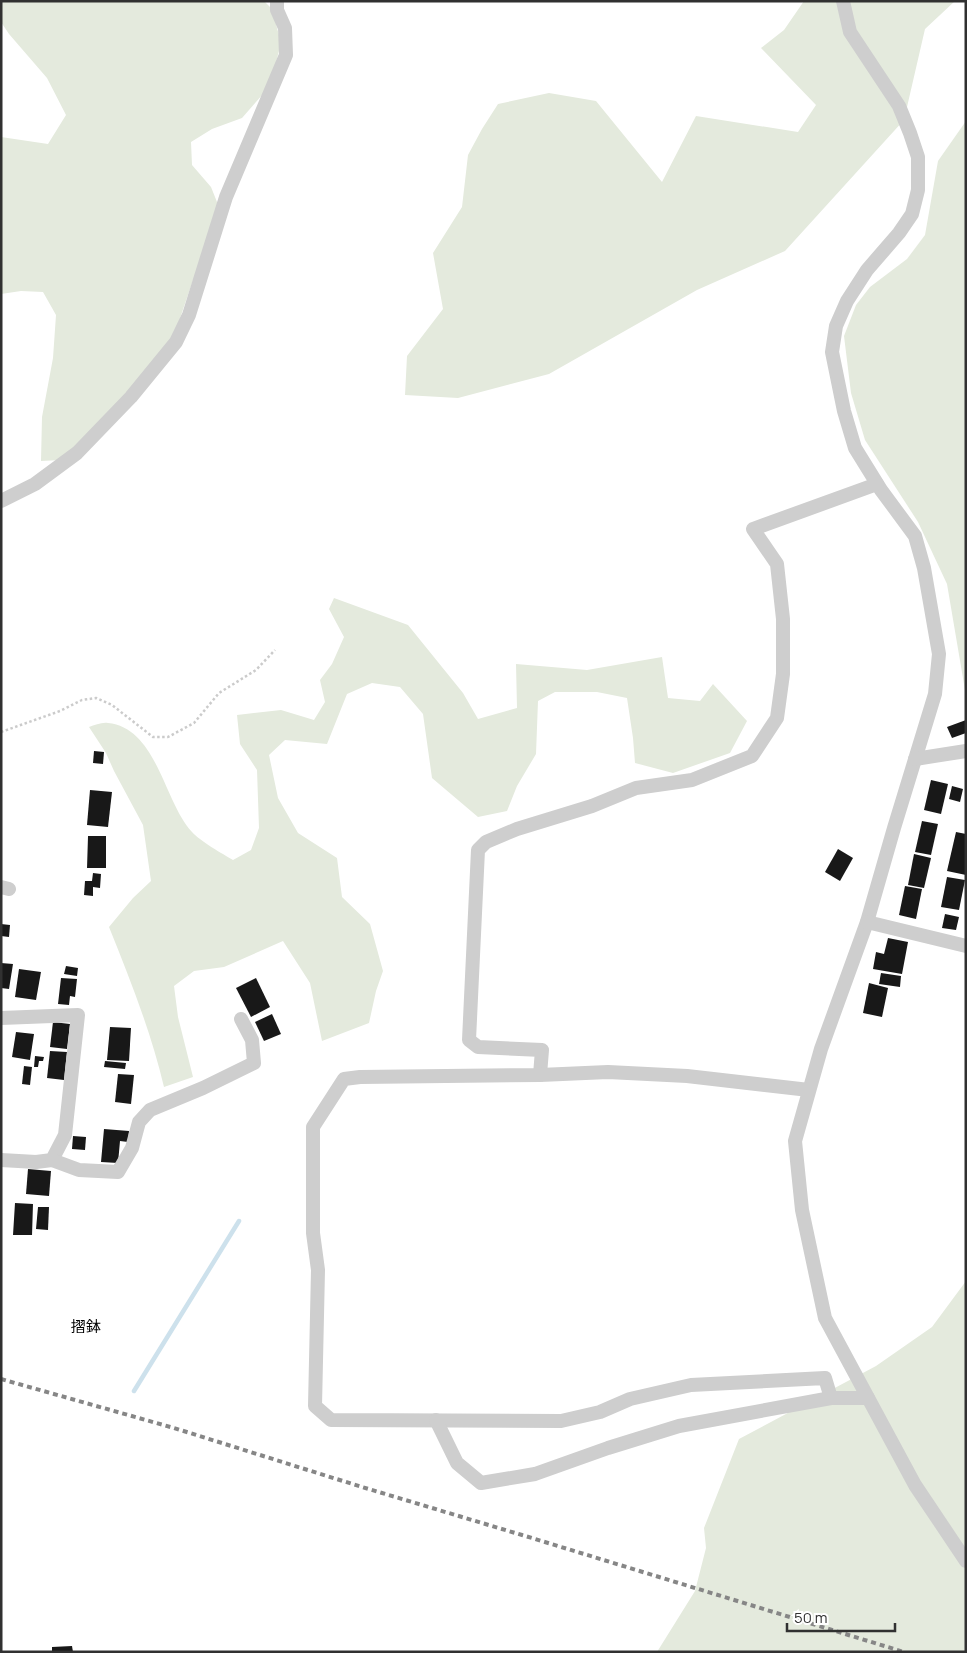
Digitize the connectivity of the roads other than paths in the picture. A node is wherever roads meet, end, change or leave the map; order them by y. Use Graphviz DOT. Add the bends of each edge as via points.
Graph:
graph roads {
  1 [pos="277,1"];
  2 [pos="843,1"];
  3 [pos="877,484"];
  4 [pos="1,501"];
  5 [pos="966,751"];
  6 [pos="915,759"];
  7 [pos="867,922"];
  8 [pos="966,946"];
  9 [pos="1,1018"];
  10 [pos="241,1020"];
  11 [pos="540,1075"];
  12 [pos="809,1090"];
  13 [pos="1,1160"];
  14 [pos="52,1160"];
  15 [pos="831,1398"];
  16 [pos="868,1398"];
  17 [pos="436,1420"];
  18 [pos="966,1561"];
  1 -- 4 [label="street" via="277,10 285,28 286,55 226,196 188,315 176,342 78,454 36,484"];
  2 -- 3 [label="street" via="850,32 899,106 918,157 918,190 912,214 867,270 847,301 836,326 832,352 855,448"];
  3 -- 6 [label="street" via="915,536 939,654 935,694"];
  3 -- 11 [label="street" via="753,529 777,564 783,619 783,674 777,718 752,756 692,780 636,788 592,806 517,829 486,842 478,850 469,1040 478,1047 542,1050"];
  5 -- 6 [label="street"];
  6 -- 7 [label="street"];
  7 -- 8 [label="street"];
  7 -- 12 [label="street"];
  9 -- 14 [label="street" via="78,1015 65,1135"];
  10 -- 14 [label="street" via="252,1040 254,1063 150,1110 139,1122 132,1148 118,1172 79,1170"];
  11 -- 12 [label="street" via="608,1072 687,1076"];
  11 -- 17 [label="street" via="344,1079 314,1127 313,1233 318,1270 315,1406 331,1420"];
  12 -- 16 [label="street" via="795,1141 810,1253 825,1318"];
  13 -- 14 [label="street"];
  15 -- 16 [label="street"];
  15 -- 17 [label="street" via="825,1378 691,1385 630,1399 600,1412 561,1421"];
  15 -- 17 [label="street" via="678,1426 535,1474 481,1483 457,1463"];
  16 -- 18 [label="street" via="915,1485"];
}
